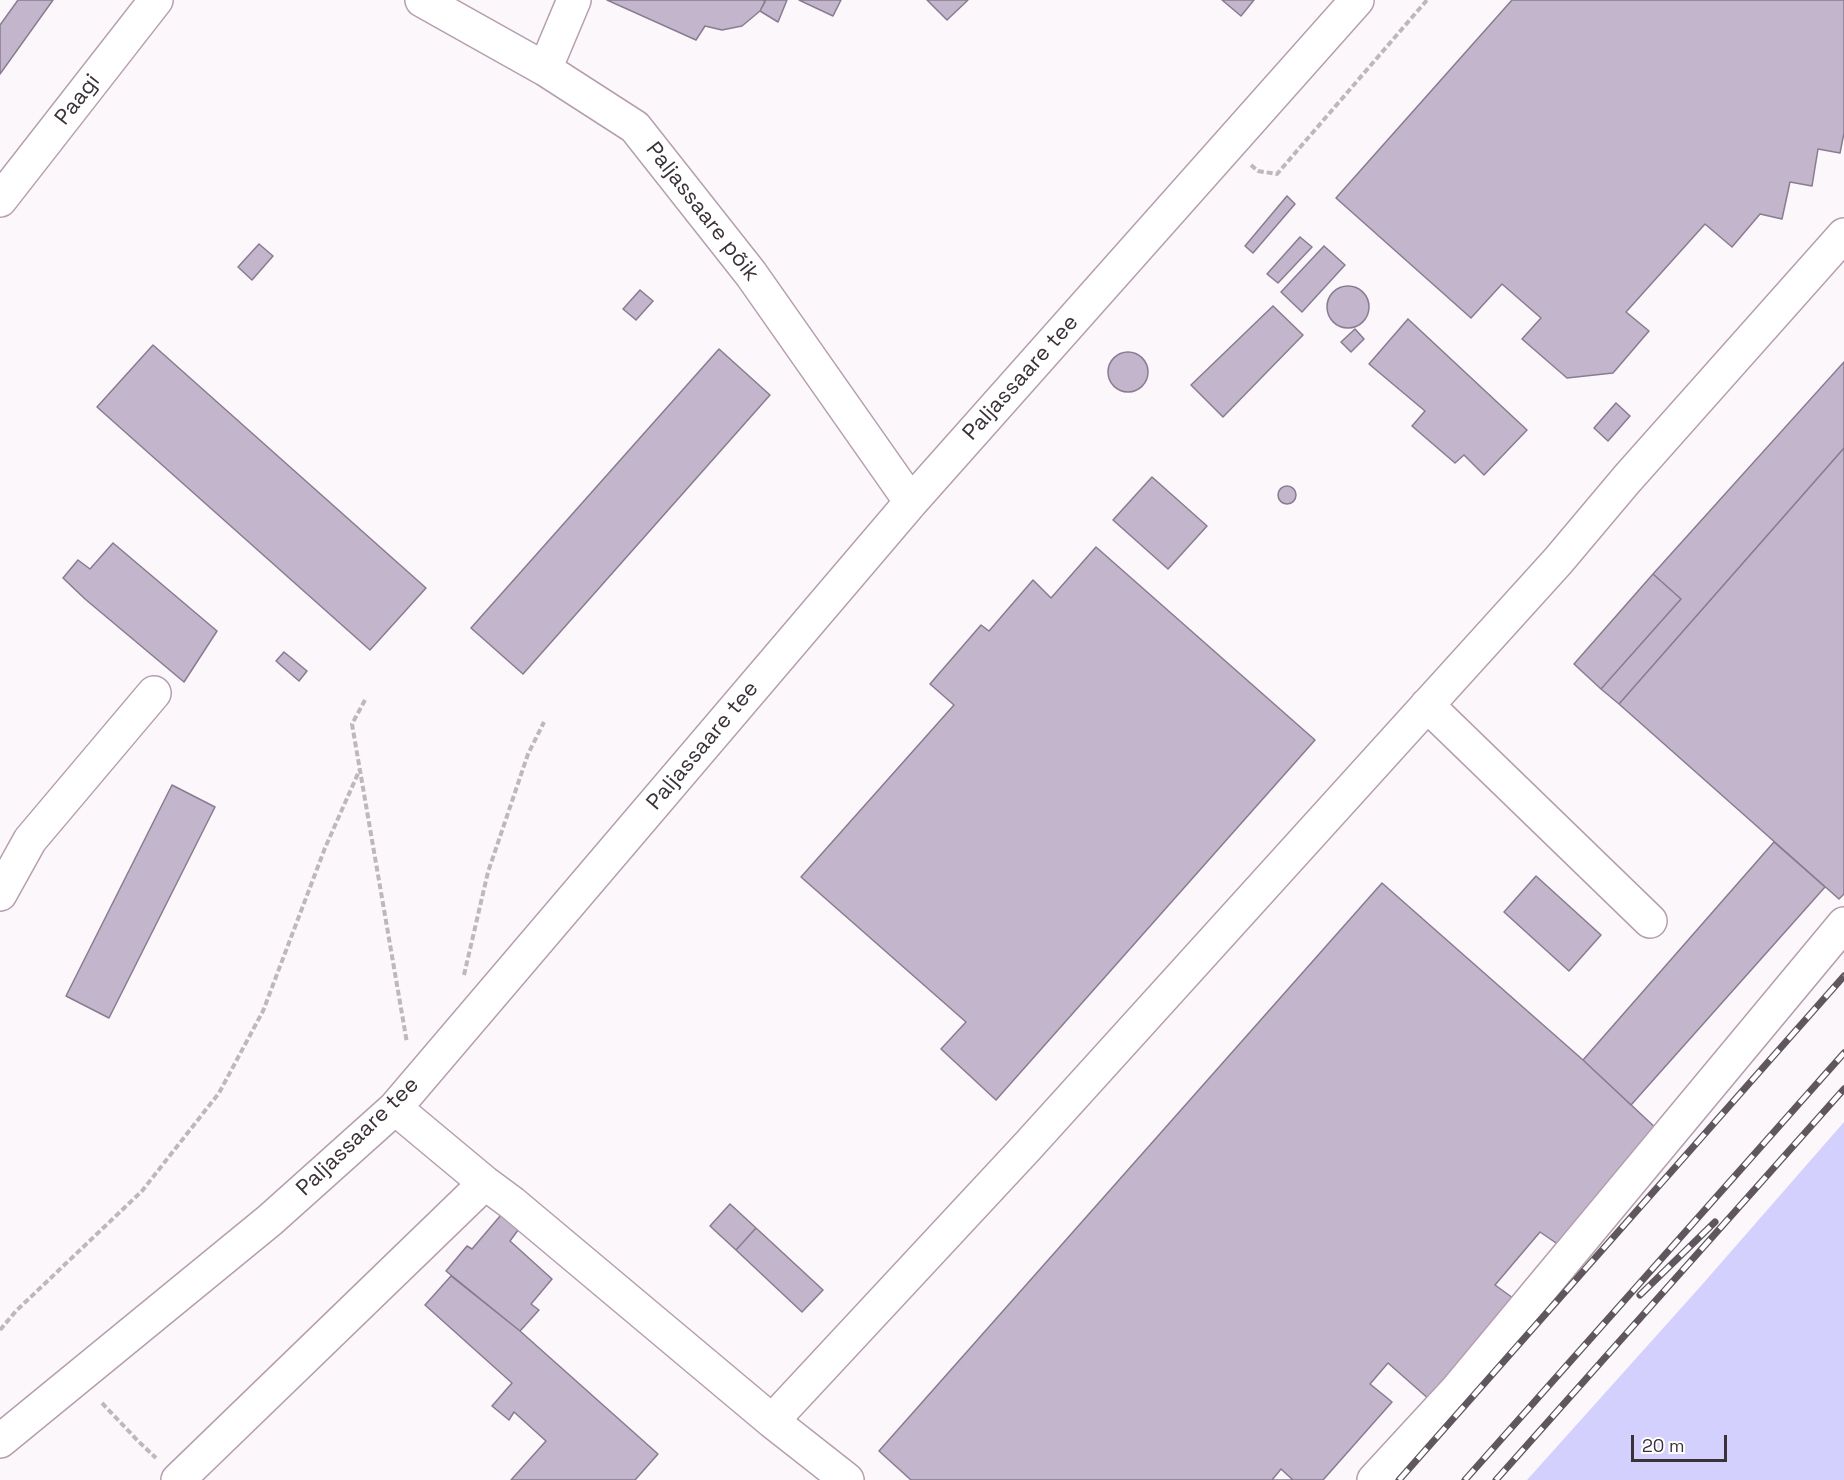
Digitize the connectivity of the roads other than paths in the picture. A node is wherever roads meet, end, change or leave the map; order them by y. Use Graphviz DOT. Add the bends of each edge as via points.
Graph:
graph roads {
  1 [pos="156,0"];
  2 [pos="422,0"];
  3 [pos="574,0"];
  4 [pos="1357,0"];
  5 [pos="545,69"];
  6 [pos="0,200"];
  7 [pos="1844,235"];
  8 [pos="911,502"];
  9 [pos="154,693"];
  10 [pos="1427,705"];
  11 [pos="0,894"];
  12 [pos="1650,921"];
  13 [pos="1844,924"];
  14 [pos="395,1108"];
  15 [pos="485,1183"];
  16 [pos="772,1421"];
  17 [pos="0,1441"];
  18 [pos="178,1479"];
  19 [pos="847,1480"];
  20 [pos="1374,1480"];
  1 -- 6 [label="street, Paagi"];
  2 -- 5 [label="street, Paljassaare põik"];
  3 -- 5 [label="street"];
  4 -- 8 [label="street, Paljassaare tee"];
  5 -- 8 [label="street, Paljassaare põik" via="635,127 751,274"];
  7 -- 10 [label="street"];
  8 -- 14 [label="street, Paljassaare tee"];
  9 -- 11 [label="street" via="30,840"];
  10 -- 12 [label="street"];
  10 -- 16 [label="street" via="1035,1138"];
  13 -- 20 [label="street" via="1456,1391"];
  14 -- 15 [label="street"];
  14 -- 17 [label="street, Paljassaare tee" via="270,1220"];
  15 -- 16 [label="street"];
  15 -- 18 [label="street"];
  16 -- 19 [label="street"];
}
